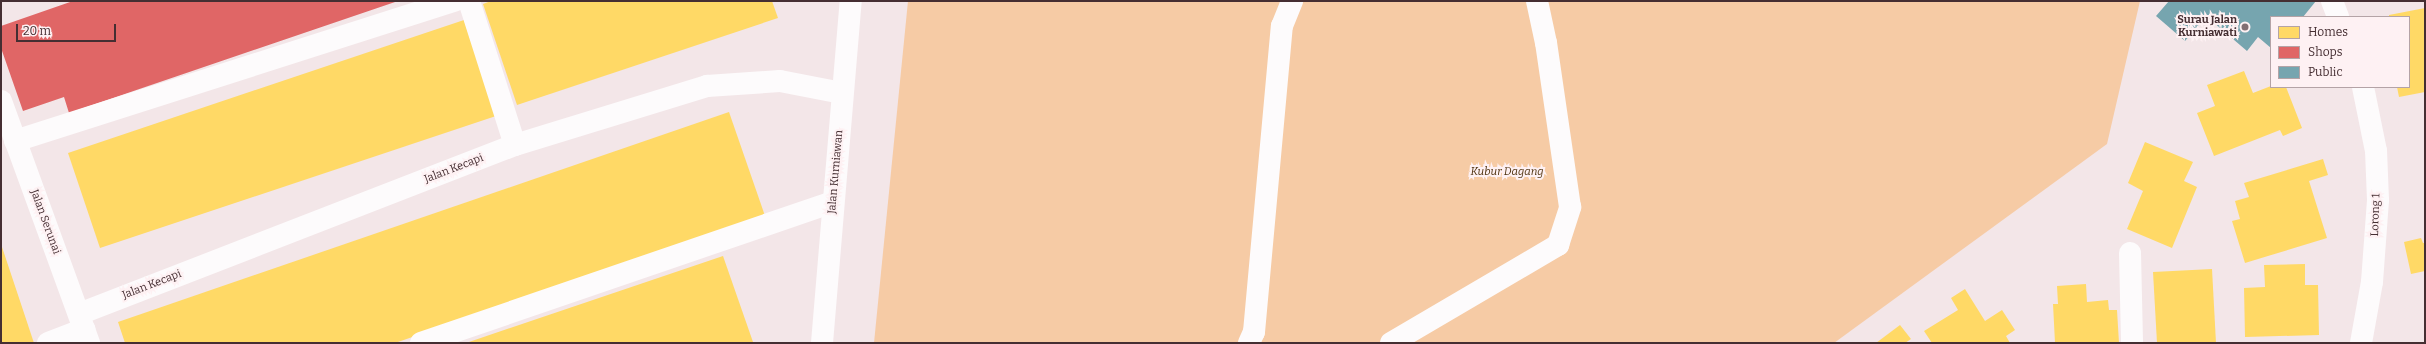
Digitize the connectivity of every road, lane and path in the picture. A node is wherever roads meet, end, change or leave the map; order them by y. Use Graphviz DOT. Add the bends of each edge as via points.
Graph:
graph roads {
  1 [pos="454,1"];
  2 [pos="469,1"];
  3 [pos="851,1"];
  4 [pos="1292,1"];
  5 [pos="1537,1"];
  6 [pos="2332,1"];
  7 [pos="2338,16"];
  8 [pos="2363,88"];
  9 [pos="842,93"];
  10 [pos="1,101"];
  11 [pos="15,141"];
  12 [pos="515,145"];
  13 [pos="833,202"];
  14 [pos="2130,253"];
  15 [pos="84,328"];
  16 [pos="48,343"];
  17 [pos="421,343"];
  18 [pos="822,343"];
  19 [pos="1249,343"];
  20 [pos="1391,343"];
  21 [pos="2132,343"];
  22 [pos="2362,343"];
  1 -- 11 [label="street"];
  2 -- 12 [label="street"];
  3 -- 9 [label="street, Jalan Kurniawan"];
  4 -- 19 [label="street" via="1282,26 1254,332"];
  5 -- 20 [label="street" via="1546,43 1570,207 1558,245"];
  6 -- 7 [label="street"];
  8 -- 22 [label="street, Lorong 1" via="2376,151 2378,200 2372,282"];
  9 -- 12 [label="street, Jalan Kecapi" via="780,82 707,86"];
  9 -- 13 [label="street, Jalan Kurniawan"];
  10 -- 11 [label="street, Jalan Serunai"];
  11 -- 15 [label="street, Jalan Serunai"];
  12 -- 15 [label="street, Jalan Kecapi"];
  13 -- 17 [label="street"];
  13 -- 18 [label="street, Jalan Kurniawan"];
  14 -- 21 [label="street"];
  15 -- 16 [label="street, Jalan Kecapi"];
}
